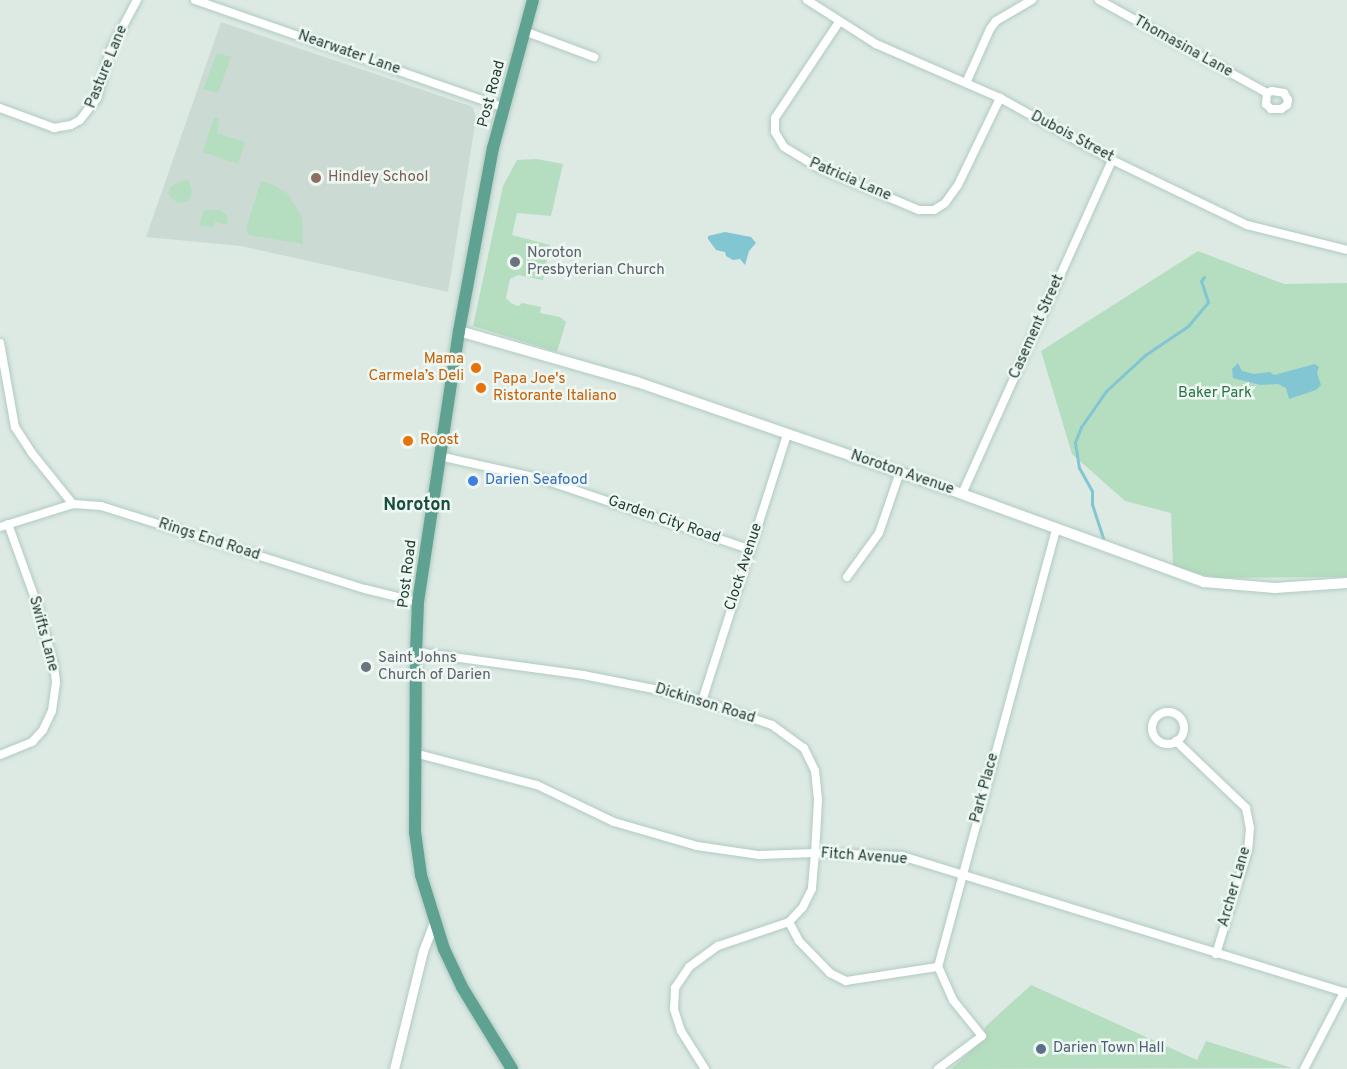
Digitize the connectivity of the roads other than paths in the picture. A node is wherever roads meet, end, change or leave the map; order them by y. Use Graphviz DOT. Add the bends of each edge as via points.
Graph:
graph roads {
  1 [pos="137,0"];
  2 [pos="195,0"];
  3 [pos="533,0"];
  4 [pos="807,0"];
  5 [pos="1032,0"];
  6 [pos="1099,0"];
  7 [pos="839,22"];
  8 [pos="524,30"];
  9 [pos="594,57"];
  10 [pos="966,83"];
  11 [pos="1266,93"];
  12 [pos="1000,98"];
  13 [pos="503,107"];
  14 [pos="0,108"];
  15 [pos="1112,159"];
  16 [pos="1347,250"];
  17 [pos="459,332"];
  18 [pos="0,343"];
  19 [pos="787,434"];
  20 [pos="439,456"];
  21 [pos="900,472"];
  22 [pos="962,494"];
  23 [pos="73,504"];
  24 [pos="4,526"];
  25 [pos="1056,529"];
  26 [pos="749,549"];
  27 [pos="847,577"];
  28 [pos="1347,583"];
  29 [pos="418,602"];
  30 [pos="416,652"];
  31 [pos="702,700"];
  32 [pos="1176,741"];
  33 [pos="414,753"];
  34 [pos="0,754"];
  35 [pos="815,853"];
  36 [pos="961,873"];
  37 [pos="434,922"];
  38 [pos="789,922"];
  39 [pos="1216,954"];
  40 [pos="938,967"];
  41 [pos="1346,993"];
  42 [pos="394,1069"];
  43 [pos="512,1069"];
  44 [pos="705,1069"];
  45 [pos="938,1069"];
  46 [pos="1304,1069"];
  1 -- 14 [label="street, Pasture Lane" via="110,51 97,98 81,120 54,128"];
  2 -- 13 [label="street, Nearwater Lane"];
  3 -- 8 [label="main road, Post Road"];
  4 -- 7 [label="street, Dubois Street"];
  5 -- 10 [label="street" via="996,21"];
  6 -- 11 [label="street, Thomasina Lane"];
  7 -- 10 [label="street, Dubois Street" via="903,57"];
  7 -- 12 [label="street, Patricia Lane" via="775,118 775,132 784,147 818,167 920,210 934,210 958,185"];
  8 -- 9 [label="street"];
  8 -- 13 [label="main road, Post Road"];
  10 -- 12 [label="street, Dubois Street"];
  12 -- 15 [label="street, Dubois Street"];
  13 -- 17 [label="main road, Post Road"];
  15 -- 16 [label="street, Dubois Street" via="1246,225"];
  15 -- 22 [label="street, Casement Street"];
  17 -- 19 [label="main road, Noroton Avenue" via="637,382"];
  17 -- 20 [label="main road, Post Road"];
  18 -- 23 [label="street" via="15,427"];
  19 -- 21 [label="main road, Noroton Avenue"];
  19 -- 26 [label="street, Clock Avenue"];
  20 -- 26 [label="street, Garden City Road" via="542,478"];
  20 -- 29 [label="main road, Post Road"];
  21 -- 22 [label="main road, Noroton Avenue"];
  21 -- 27 [label="street" via="879,533"];
  22 -- 25 [label="main road, Noroton Avenue"];
  23 -- 24 [label="street, Rings End Road"];
  23 -- 29 [label="street, Rings End Road" via="101,506"];
  24 -- 34 [label="street, Swifts Lane" via="40,614 56,682 52,711 43,730 33,742"];
  25 -- 28 [label="main road, Noroton Avenue" via="1204,582 1275,588"];
  25 -- 36 [label="street, Park Place"];
  26 -- 31 [label="street, Clock Avenue"];
  29 -- 30 [label="main road, Post Road"];
  30 -- 31 [label="street, Dickinson Road" via="583,675"];
  30 -- 33 [label="main road, Post Road"];
  31 -- 35 [label="street, Dickinson Road" via="772,725 804,748 815,771"];
  32 -- 32 [label="street, Archer Lane" via="1183,731 1181,719 1171,712 1159,714 1152,724 1154,736 1164,743"];
  32 -- 39 [label="street, Archer Lane" via="1246,808 1250,828 1248,850"];
  33 -- 35 [label="street, Fitch Avenue" via="537,785 614,822 697,846 759,855"];
  33 -- 37 [label="main road, Post Road" via="415,832 421,875"];
  35 -- 36 [label="street, Fitch Avenue" via="902,856"];
  35 -- 38 [label="street, Dickinson Road" via="812,889"];
  36 -- 39 [label="street, Fitch Avenue"];
  36 -- 40 [label="street, Park Place"];
  37 -- 42 [label="street"];
  37 -- 43 [label="main road, Post Road" via="462,987"];
  38 -- 40 [label="street" via="799,940 830,973 846,981"];
  38 -- 44 [label="street" via="718,946 689,966 675,988 674,1009 681,1031"];
  39 -- 41 [label="street, Fitch Avenue"];
  40 -- 45 [label="street" via="953,1000 982,1036"];
  41 -- 46 [label="street"];
}
